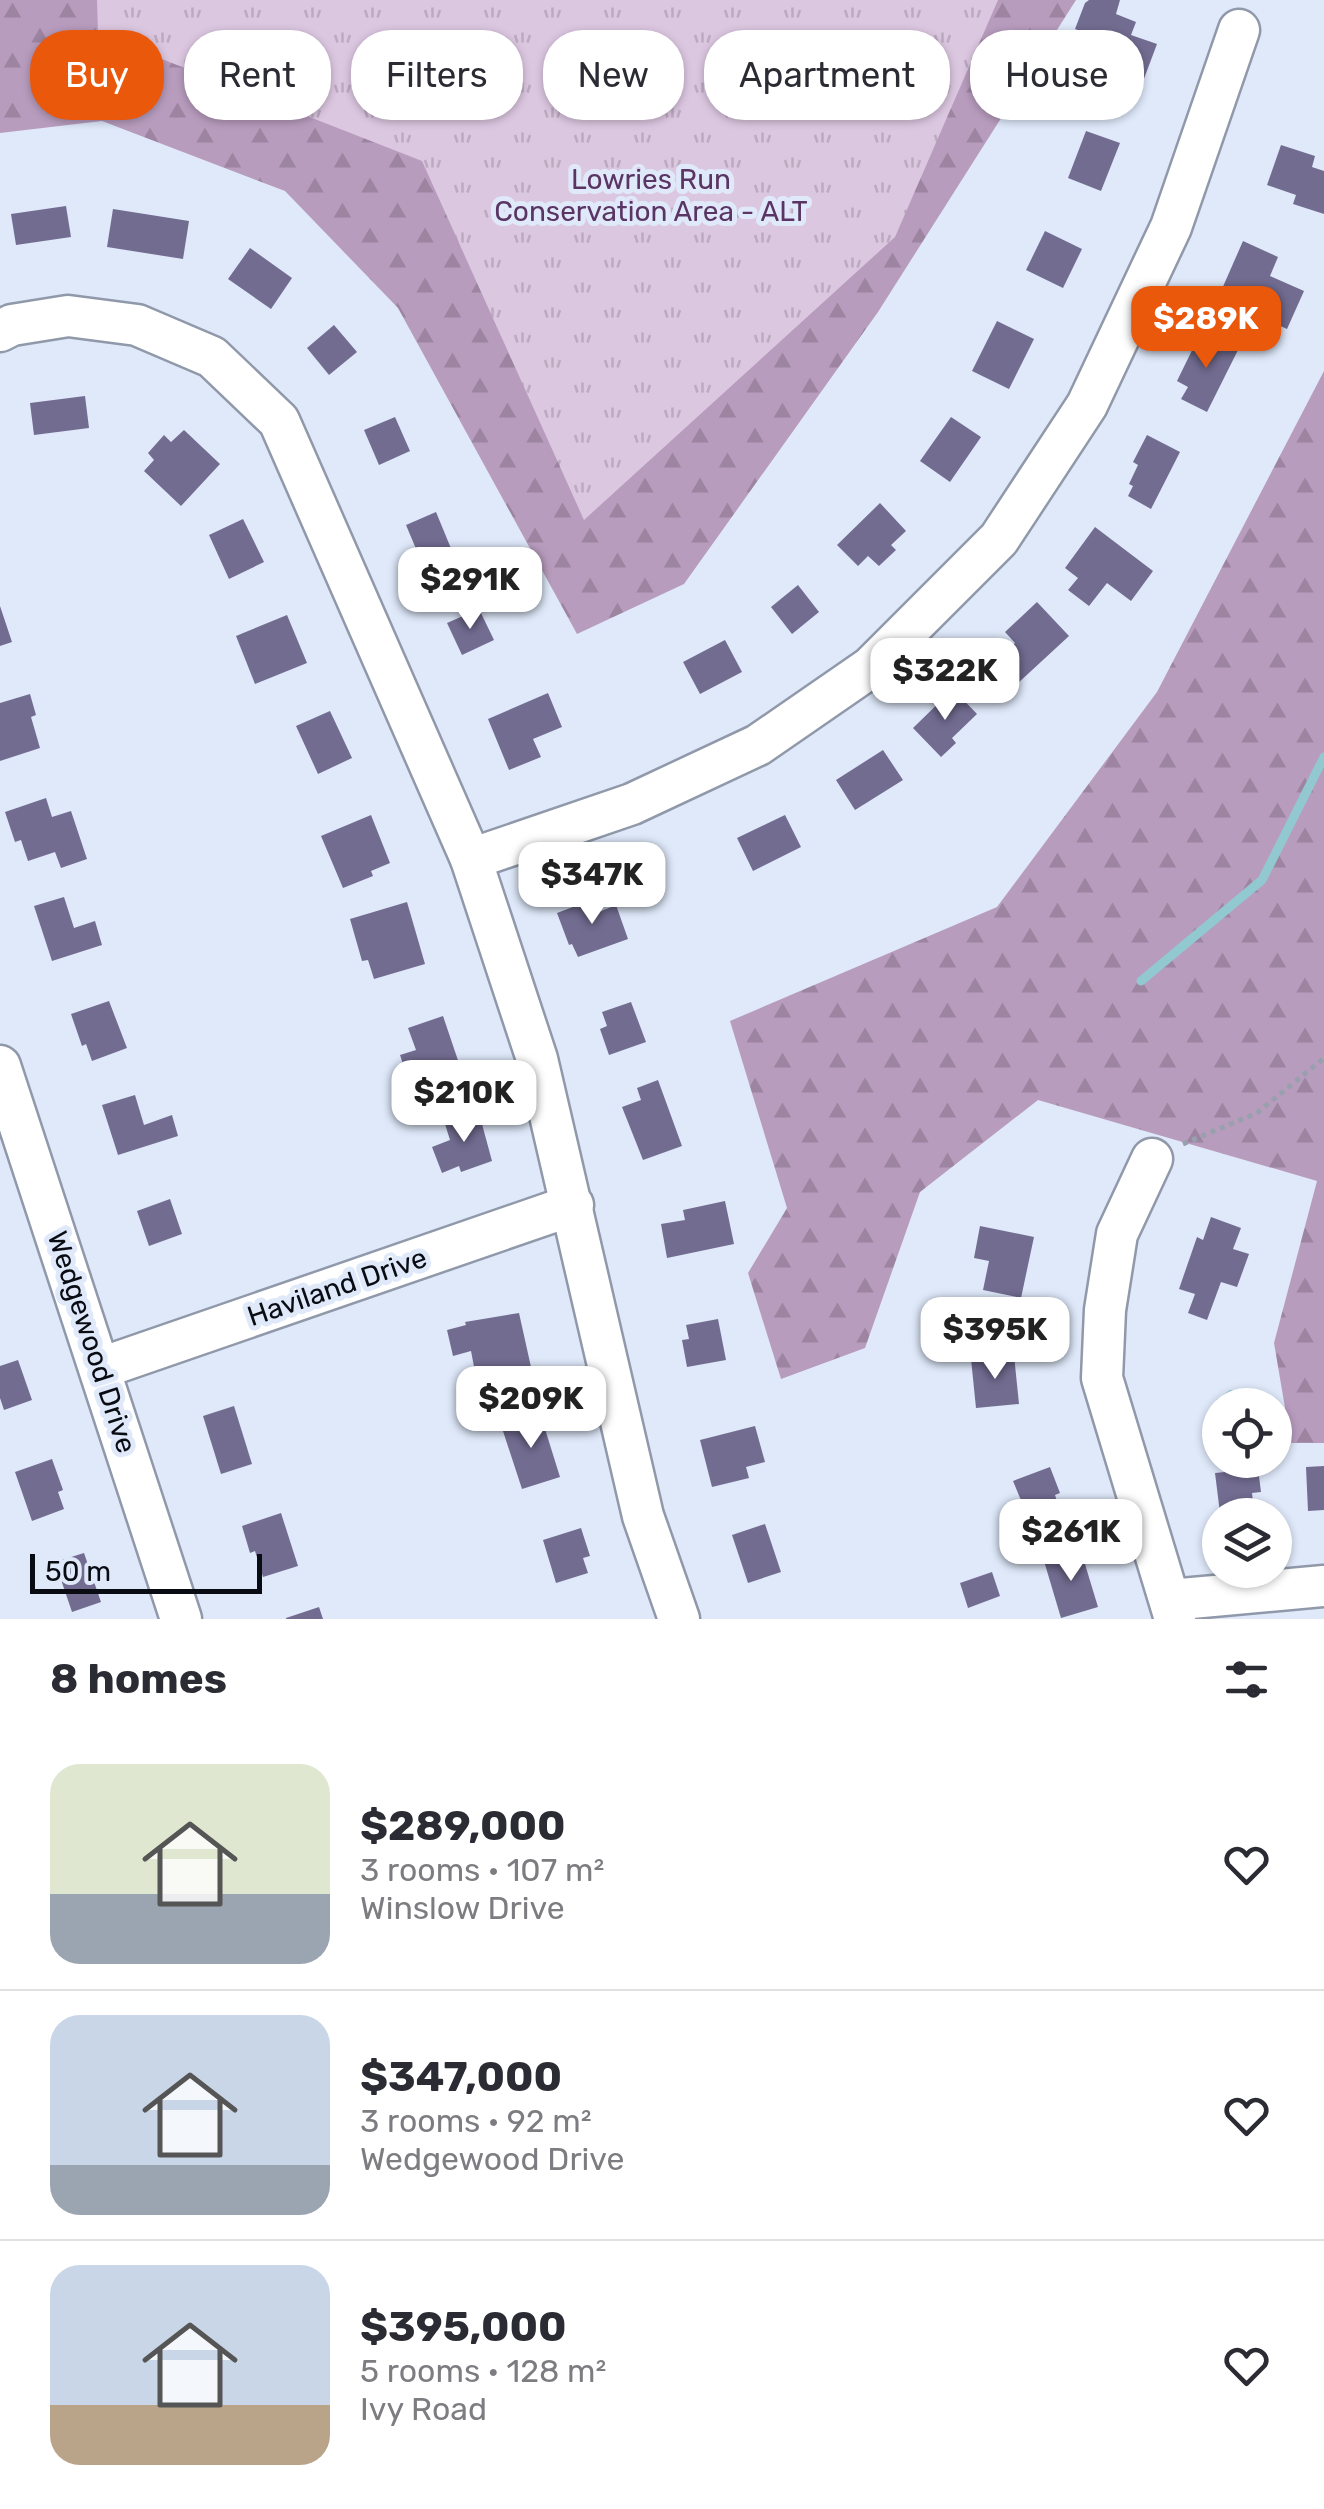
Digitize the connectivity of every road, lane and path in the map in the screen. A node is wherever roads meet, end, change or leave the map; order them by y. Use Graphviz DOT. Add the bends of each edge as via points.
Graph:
graph roads {
  1 [pos="1239,30"];
  2 [pos="0,331"];
  3 [pos="470,858"];
  4 [pos="1324,1058"];
  5 [pos="0,1066"];
  6 [pos="1152,1159"];
  7 [pos="572,1206"];
  8 [pos="100,1368"];
  9 [pos="1324,1586"];
  10 [pos="1172,1609"];
  11 [pos="182,1619"];
  12 [pos="678,1619"];
  1 -- 3 [label="street" via="1171,227 1087,405 999,539 870,667 758,744 632,804"];
  2 -- 3 [label="street" via="68,316 137,326 212,356 279,420"];
  3 -- 7 [label="street" via="537,1059"];
  4 -- 6 [label="path" via="1257,1113"];
  5 -- 8 [label="street, Wedgewood Drive"];
  6 -- 10 [label="street" via="1116,1234 1102,1378"];
  7 -- 8 [label="street, Haviland Drive"];
  7 -- 12 [label="street" via="643,1516"];
  8 -- 11 [label="street, Wedgewood Drive"];
  9 -- 10 [label="street"];
}
